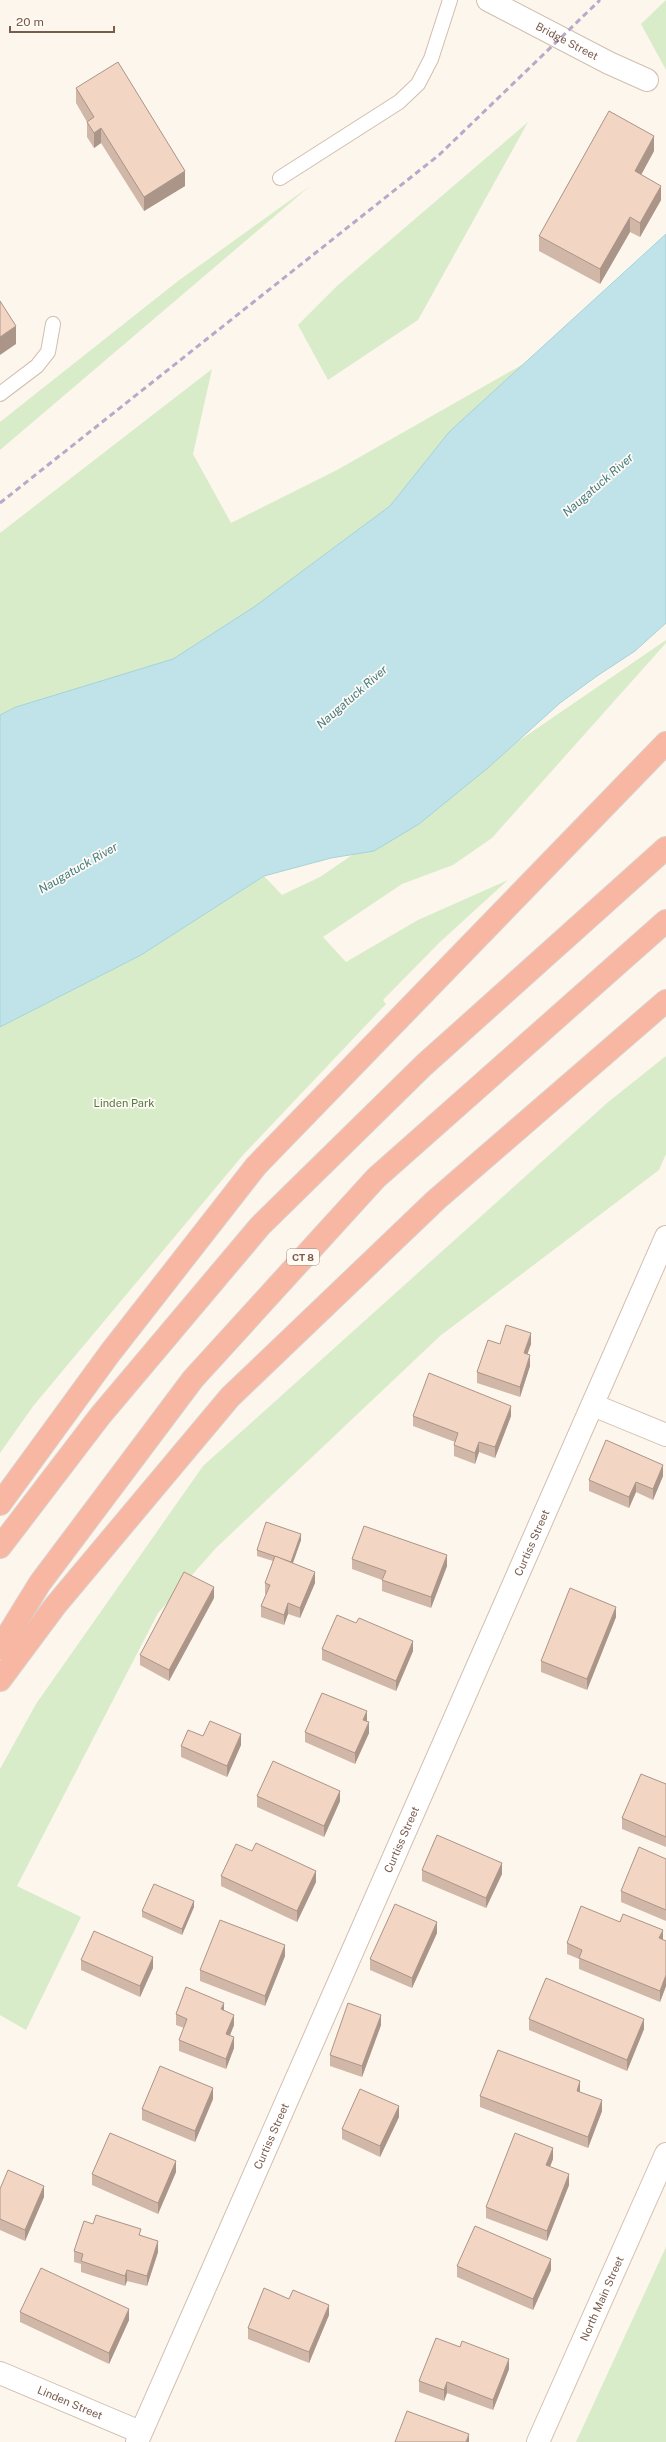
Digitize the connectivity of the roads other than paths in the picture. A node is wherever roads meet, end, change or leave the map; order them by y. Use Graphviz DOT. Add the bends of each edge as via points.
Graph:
graph roads {
  1 [pos="450,0"];
  2 [pos="488,0"];
  3 [pos="648,80"];
  4 [pos="280,178"];
  5 [pos="53,324"];
  6 [pos="0,394"];
  7 [pos="666,744"];
  8 [pos="666,848"];
  9 [pos="666,920"];
  10 [pos="666,1001"];
  11 [pos="666,1237"];
  12 [pos="593,1405"];
  13 [pos="666,1435"];
  14 [pos="0,1504"];
  15 [pos="0,1547"];
  16 [pos="0,1648"];
  17 [pos="0,1680"];
  18 [pos="666,2154"];
  19 [pos="0,2373"];
  20 [pos="139,2437"];
  21 [pos="538,2442"];
  1 -- 4 [label="lane" via="431,59 418,84 399,102"];
  2 -- 3 [label="street, Bridge Street"];
  5 -- 6 [label="lane" via="48,352 37,366"];
  7 -- 14 [label="highway" via="256,1166 110,1353"];
  8 -- 15 [label="highway" via="424,1065 260,1226 100,1416"];
  9 -- 16 [label="highway, CT 8" via="376,1178 193,1379 40,1583"];
  10 -- 17 [label="highway" via="436,1200 230,1397 55,1606"];
  11 -- 12 [label="street, Curtiss Street"];
  12 -- 13 [label="street"];
  12 -- 20 [label="street, Curtiss Street"];
  18 -- 21 [label="street, North Main Street"];
  19 -- 20 [label="street, Linden Street"];
}
